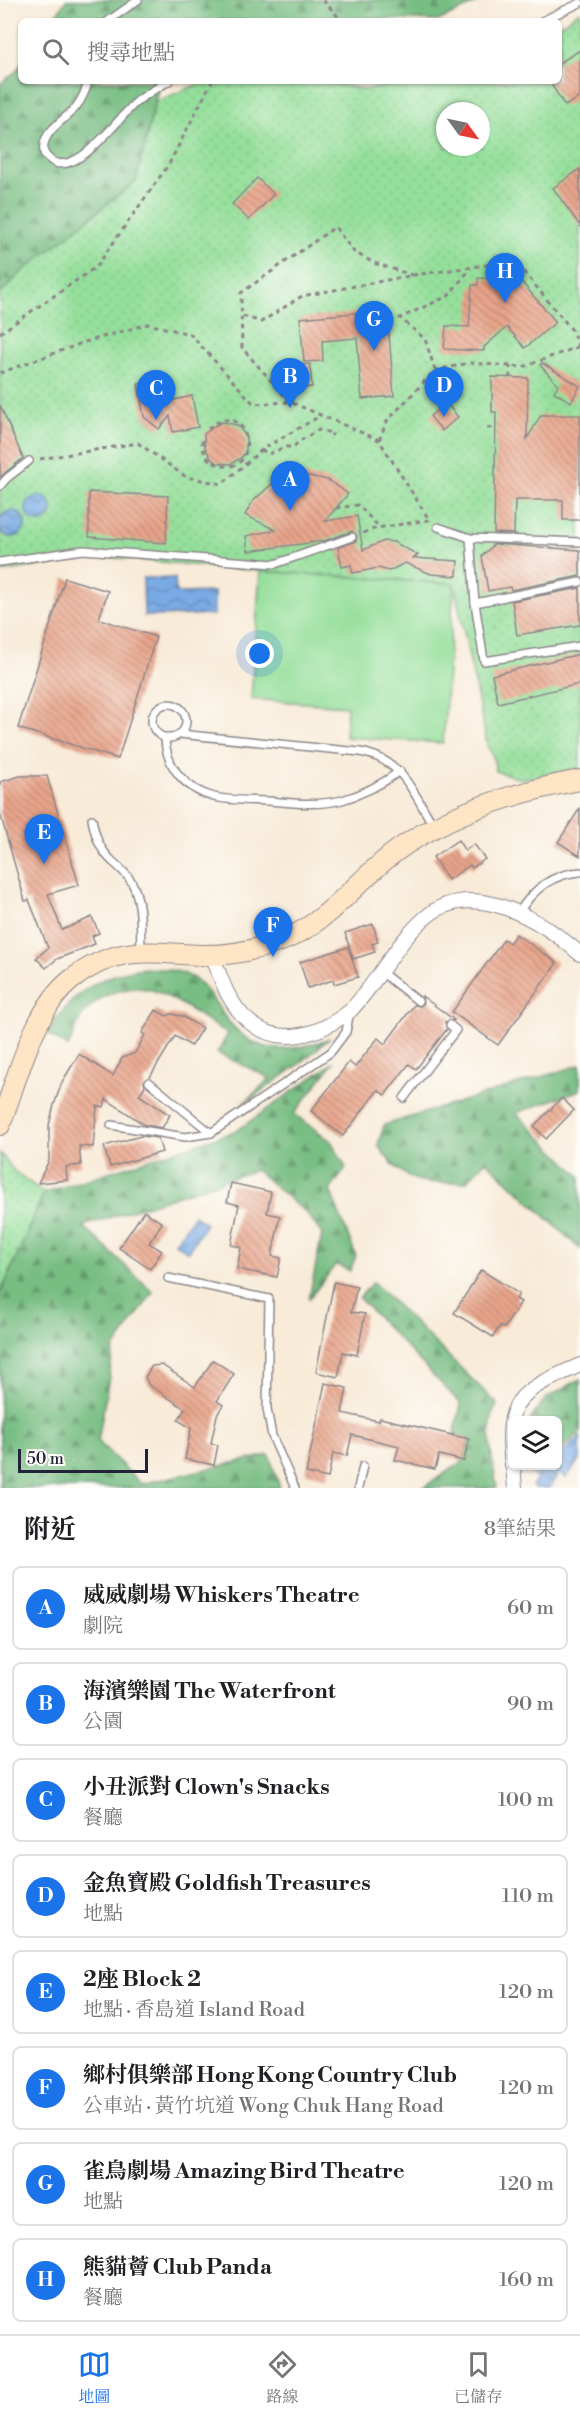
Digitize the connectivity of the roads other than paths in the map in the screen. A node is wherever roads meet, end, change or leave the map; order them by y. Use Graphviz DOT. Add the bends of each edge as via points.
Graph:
graph roads {
  1 [pos="138,0"];
  2 [pos="580,3"];
  3 [pos="112,18"];
  4 [pos="548,18"];
  5 [pos="87,84"];
  6 [pos="164,84"];
  7 [pos="29,461"];
  8 [pos="0,486"];
  9 [pos="438,527"];
  10 [pos="352,537"];
  11 [pos="470,538"];
  12 [pos="580,542"];
  13 [pos="0,562"];
  14 [pos="580,582"];
  15 [pos="475,603"];
  16 [pos="580,646"];
  17 [pos="179,734"];
  18 [pos="165,737"];
  19 [pos="400,771"];
  20 [pos="580,780"];
  21 [pos="92,819"];
  22 [pos="435,827"];
  23 [pos="580,872"];
  24 [pos="518,914"];
  25 [pos="141,951"];
  26 [pos="580,954"];
  27 [pos="206,955"];
  28 [pos="381,972"];
  29 [pos="418,1001"];
  30 [pos="350,1011"];
  31 [pos="450,1025"];
  32 [pos="149,1082"];
  33 [pos="404,1098"];
  34 [pos="0,1125"];
  35 [pos="111,1125"];
  36 [pos="211,1133"];
  37 [pos="168,1278"];
  38 [pos="580,1365"];
  39 [pos="513,1416"];
  40 [pos="363,1466"];
  41 [pos="513,1470"];
  42 [pos="295,1488"];
  43 [pos="358,1488"];
  44 [pos="515,1488"];
  1 -- 3 [label="lane"];
  2 -- 4 [label="lane"];
  5 -- 6 [label="lane" via="76,107 57,123 44,142 44,153 53,162 75,162 135,103"];
  7 -- 8 [label="lane"];
  9 -- 11 [label="lane"];
  10 -- 13 [label="lane" via="275,564 84,550"];
  11 -- 12 [label="lane"];
  11 -- 15 [label="lane"];
  14 -- 15 [label="lane"];
  15 -- 16 [label="lane" via="484,662"];
  17 -- 18 [label="lane"];
  17 -- 18 [label="lane" via="186,721 184,714 172,704 165,704 158,707 152,721 158,734"];
  17 -- 19 [label="lane" via="360,752 382,758"];
  18 -- 19 [label="lane" via="167,758 178,775 214,797 325,803 364,792"];
  19 -- 22 [label="lane"];
  20 -- 22 [label="main road" via="472,809"];
  21 -- 25 [label="lane" via="96,839 126,873 135,890"];
  22 -- 27 [label="main road" via="395,852 306,928 269,944"];
  23 -- 24 [label="lane" via="544,884"];
  24 -- 26 [label="street"];
  24 -- 28 [label="street" via="474,901 443,906 417,925"];
  25 -- 27 [label="main road"];
  25 -- 34 [label="main road" via="90,967 54,997 35,1029"];
  27 -- 30 [label="street" via="234,1005 268,1033 284,1037 304,1034 327,1026"];
  28 -- 29 [label="lane"];
  28 -- 30 [label="street"];
  30 -- 36 [label="lane" via="346,1032 331,1052"];
  31 -- 33 [label="lane" via="456,1030"];
  32 -- 36 [label="lane"];
  35 -- 36 [label="lane" via="185,1137"];
  37 -- 42 [label="lane" via="269,1299 267,1409 272,1436"];
  38 -- 39 [label="street" via="532,1388"];
  40 -- 43 [label="lane"];
  41 -- 44 [label="street"];
}
